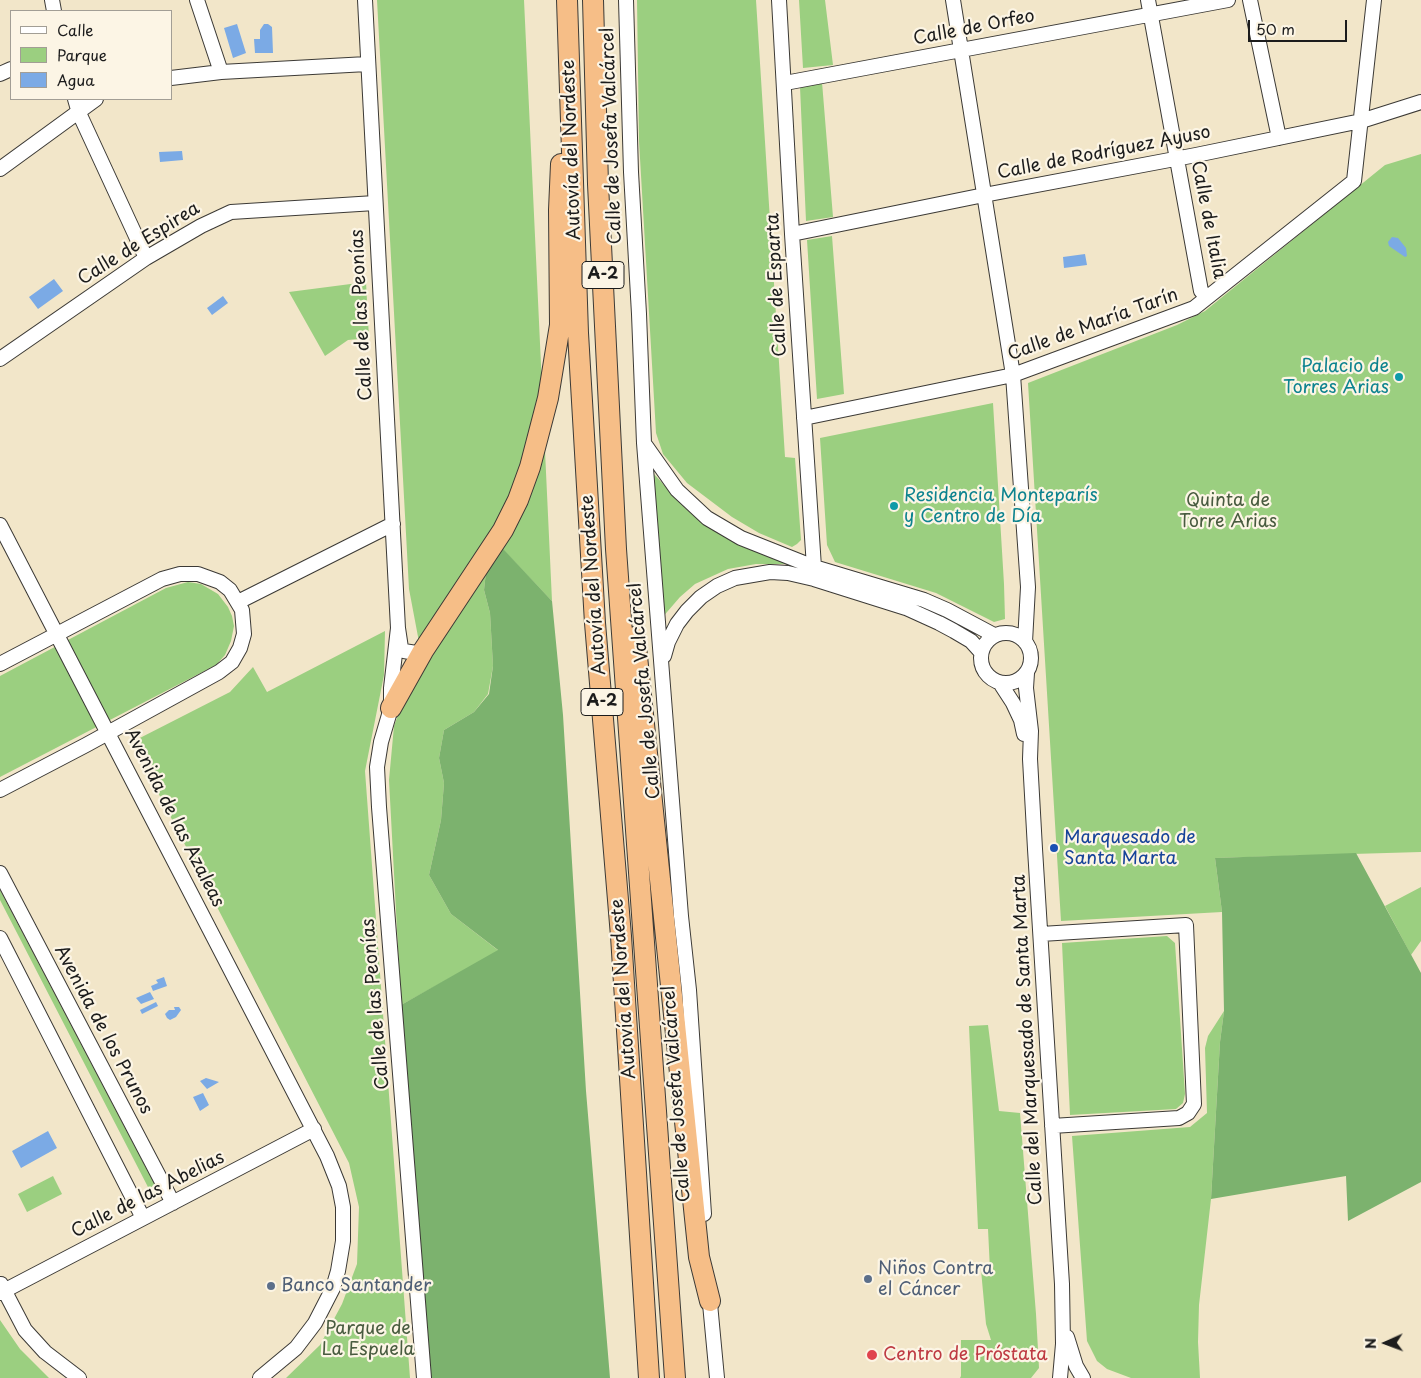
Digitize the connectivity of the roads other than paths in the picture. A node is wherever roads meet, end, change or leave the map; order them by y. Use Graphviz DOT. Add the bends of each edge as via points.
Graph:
graph roads {
  1 [pos="198,0"];
  2 [pos="365,0"];
  3 [pos="568,0"];
  4 [pos="592,0"];
  5 [pos="626,0"];
  6 [pos="780,0"];
  7 [pos="953,0"];
  8 [pos="1148,0"];
  9 [pos="1228,0"];
  10 [pos="1250,0"];
  11 [pos="1374,0"];
  12 [pos="1151,14"];
  13 [pos="568,24"];
  14 [pos="961,50"];
  15 [pos="367,64"];
  16 [pos="221,72"];
  17 [pos="172,78"];
  18 [pos="785,83"];
  19 [pos="75,100"];
  20 [pos="95,100"];
  21 [pos="1421,102"];
  22 [pos="79,113"];
  23 [pos="1361,120"];
  24 [pos="1280,138"];
  25 [pos="1177,159"];
  26 [pos="0,169"];
  27 [pos="984,195"];
  28 [pos="374,203"];
  29 [pos="792,234"];
  30 [pos="146,258"];
  31 [pos="1208,297"];
  32 [pos="0,358"];
  33 [pos="1013,375"];
  34 [pos="804,418"];
  35 [pos="644,443"];
  36 [pos="393,524"];
  37 [pos="0,525"];
  38 [pos="616,550"];
  39 [pos="814,567"];
  40 [pos="238,602"];
  41 [pos="1027,602"];
  42 [pos="398,628"];
  43 [pos="1001,634"];
  44 [pos="56,635"];
  45 [pos="1025,642"];
  46 [pos="423,651"];
  47 [pos="981,652"];
  48 [pos="0,664"];
  49 [pos="662,666"];
  50 [pos="1027,673"];
  51 [pos="1000,683"];
  52 [pos="391,708"];
  53 [pos="108,732"];
  54 [pos="1030,759"];
  55 [pos="0,790"];
  56 [pos="0,874"];
  57 [pos="1041,934"];
  58 [pos="0,938"];
  59 [pos="1052,1126"];
  60 [pos="314,1129"];
  61 [pos="173,1203"];
  62 [pos="143,1218"];
  63 [pos="1,1289"];
  64 [pos="710,1301"];
  65 [pos="1063,1320"];
  66 [pos="79,1378"];
  67 [pos="260,1378"];
  68 [pos="424,1378"];
  69 [pos="649,1378"];
  70 [pos="675,1378"];
  71 [pos="717,1378"];
  72 [pos="1060,1378"];
  73 [pos="1083,1378"];
  1 -- 16 [label="street"];
  2 -- 15 [label="street, Calle de las Peonías"];
  3 -- 13 [label="highway, Autovía del Nordeste / A-2"];
  4 -- 38 [label="highway, Autovía del Nordeste / A-2"];
  5 -- 35 [label="street, Calle de Josefa Valcárcel"];
  6 -- 18 [label="street, Calle de Esparta"];
  7 -- 14 [label="street"];
  8 -- 12 [label="street, Calle de Italia"];
  9 -- 12 [label="street, Calle de Orfeo"];
  10 -- 24 [label="street"];
  11 -- 23 [label="street"];
  12 -- 14 [label="street, Calle de Orfeo"];
  12 -- 25 [label="street, Calle de Italia"];
  13 -- 46 [label="highway" via="559,210 560,325 548,398 518,500 503,530"];
  13 -- 69 [label="highway, Autovía del Nordeste / A-2" via="578,333 595,622 621,936"];
  14 -- 18 [label="street, Calle de Orfeo"];
  14 -- 27 [label="street"];
  15 -- 16 [label="street"];
  15 -- 28 [label="street, Calle de las Peonías"];
  16 -- 17 [label="street"];
  18 -- 29 [label="street, Calle de Esparta"];
  19 -- 22 [label="street"];
  20 -- 22 [label="street"];
  21 -- 23 [label="street, Calle de Rodríguez Ayuso"];
  22 -- 26 [label="street"];
  22 -- 30 [label="street"];
  23 -- 24 [label="street, Calle de Rodríguez Ayuso"];
  23 -- 31 [label="street, Calle de María Tarín" via="1354,180"];
  24 -- 25 [label="street, Calle de Rodríguez Ayuso"];
  25 -- 27 [label="street, Calle de Rodríguez Ayuso"];
  25 -- 31 [label="street, Calle de Italia" via="1201,291"];
  27 -- 29 [label="street, Calle de Rodríguez Ayuso"];
  27 -- 33 [label="street"];
  28 -- 30 [label="street, Calle de Espirea" via="230,212"];
  28 -- 36 [label="street, Calle de las Peonías"];
  29 -- 34 [label="street, Calle de Esparta"];
  30 -- 32 [label="street, Calle de Espirea"];
  31 -- 33 [label="street, Calle de María Tarín" via="1194,308"];
  33 -- 34 [label="street, Calle de María Tarín"];
  33 -- 41 [label="street"];
  34 -- 39 [label="street, Calle de Esparta"];
  35 -- 39 [label="street" via="676,490 707,518 741,538"];
  35 -- 49 [label="street, Calle de Josefa Valcárcel"];
  36 -- 40 [label="street"];
  36 -- 42 [label="street, Calle de las Peonías"];
  37 -- 44 [label="street, Avenida de las Azaleas"];
  38 -- 64 [label="highway" via="632,605 699,1257"];
  38 -- 70 [label="highway, Autovía del Nordeste / A-2"];
  39 -- 43 [label="street" via="924,600"];
  40 -- 44 [label="street" via="220,582 198,574 180,574 162,579"];
  40 -- 53 [label="street" via="244,634 232,662"];
  41 -- 43 [label="street" via="1016,625"];
  41 -- 45 [label="street"];
  42 -- 46 [label="street, Calle de las Peonías" via="404,651"];
  42 -- 52 [label="street, Calle de las Peonías"];
  43 -- 45 [label="street" via="1019,636"];
  43 -- 47 [label="street" via="986,642"];
  44 -- 48 [label="street"];
  44 -- 53 [label="street, Avenida de las Azaleas"];
  45 -- 50 [label="street" via="1032,657"];
  46 -- 52 [label="highway"];
  47 -- 49 [label="street" via="971,641 954,631 906,608 814,579 770,572 735,578 701,597 677,624"];
  47 -- 51 [label="street" via="984,671"];
  49 -- 64 [label="street, Calle de Josefa Valcárcel" via="689,990"];
  50 -- 51 [label="street" via="1016,682"];
  50 -- 54 [label="street, Calle del Marquesado de Santa Marta"];
  51 -- 54 [label="street, Calle del Marquesado de Santa Marta" via="1020,720"];
  52 -- 68 [label="street, Calle de las Peonías" via="377,767"];
  53 -- 55 [label="street"];
  53 -- 60 [label="street, Avenida de las Azaleas"];
  54 -- 57 [label="street, Calle del Marquesado de Santa Marta"];
  56 -- 61 [label="street, Avenida de los Prunos"];
  57 -- 59 [label="street, Calle del Marquesado de Santa Marta"];
  57 -- 59 [label="street" via="1186,925 1194,1104 1188,1113 1179,1118"];
  58 -- 62 [label="street"];
  59 -- 65 [label="street, Calle del Marquesado de Santa Marta"];
  60 -- 61 [label="street, Calle de las Abelias"];
  60 -- 67 [label="street, Avenida de las Azaleas" via="340,1186 344,1227 338,1271 315,1323 296,1348"];
  61 -- 62 [label="street, Calle de las Abelias"];
  62 -- 63 [label="street, Calle de las Abelias"];
  63 -- 66 [label="street" via="25,1330 45,1352"];
  64 -- 71 [label="street, Calle de Josefa Valcárcel"];
  65 -- 72 [label="street, Calle del Marquesado de Santa Marta"];
  65 -- 73 [label="street, Calle del Marquesado de Santa Marta" via="1076,1366"];
}
